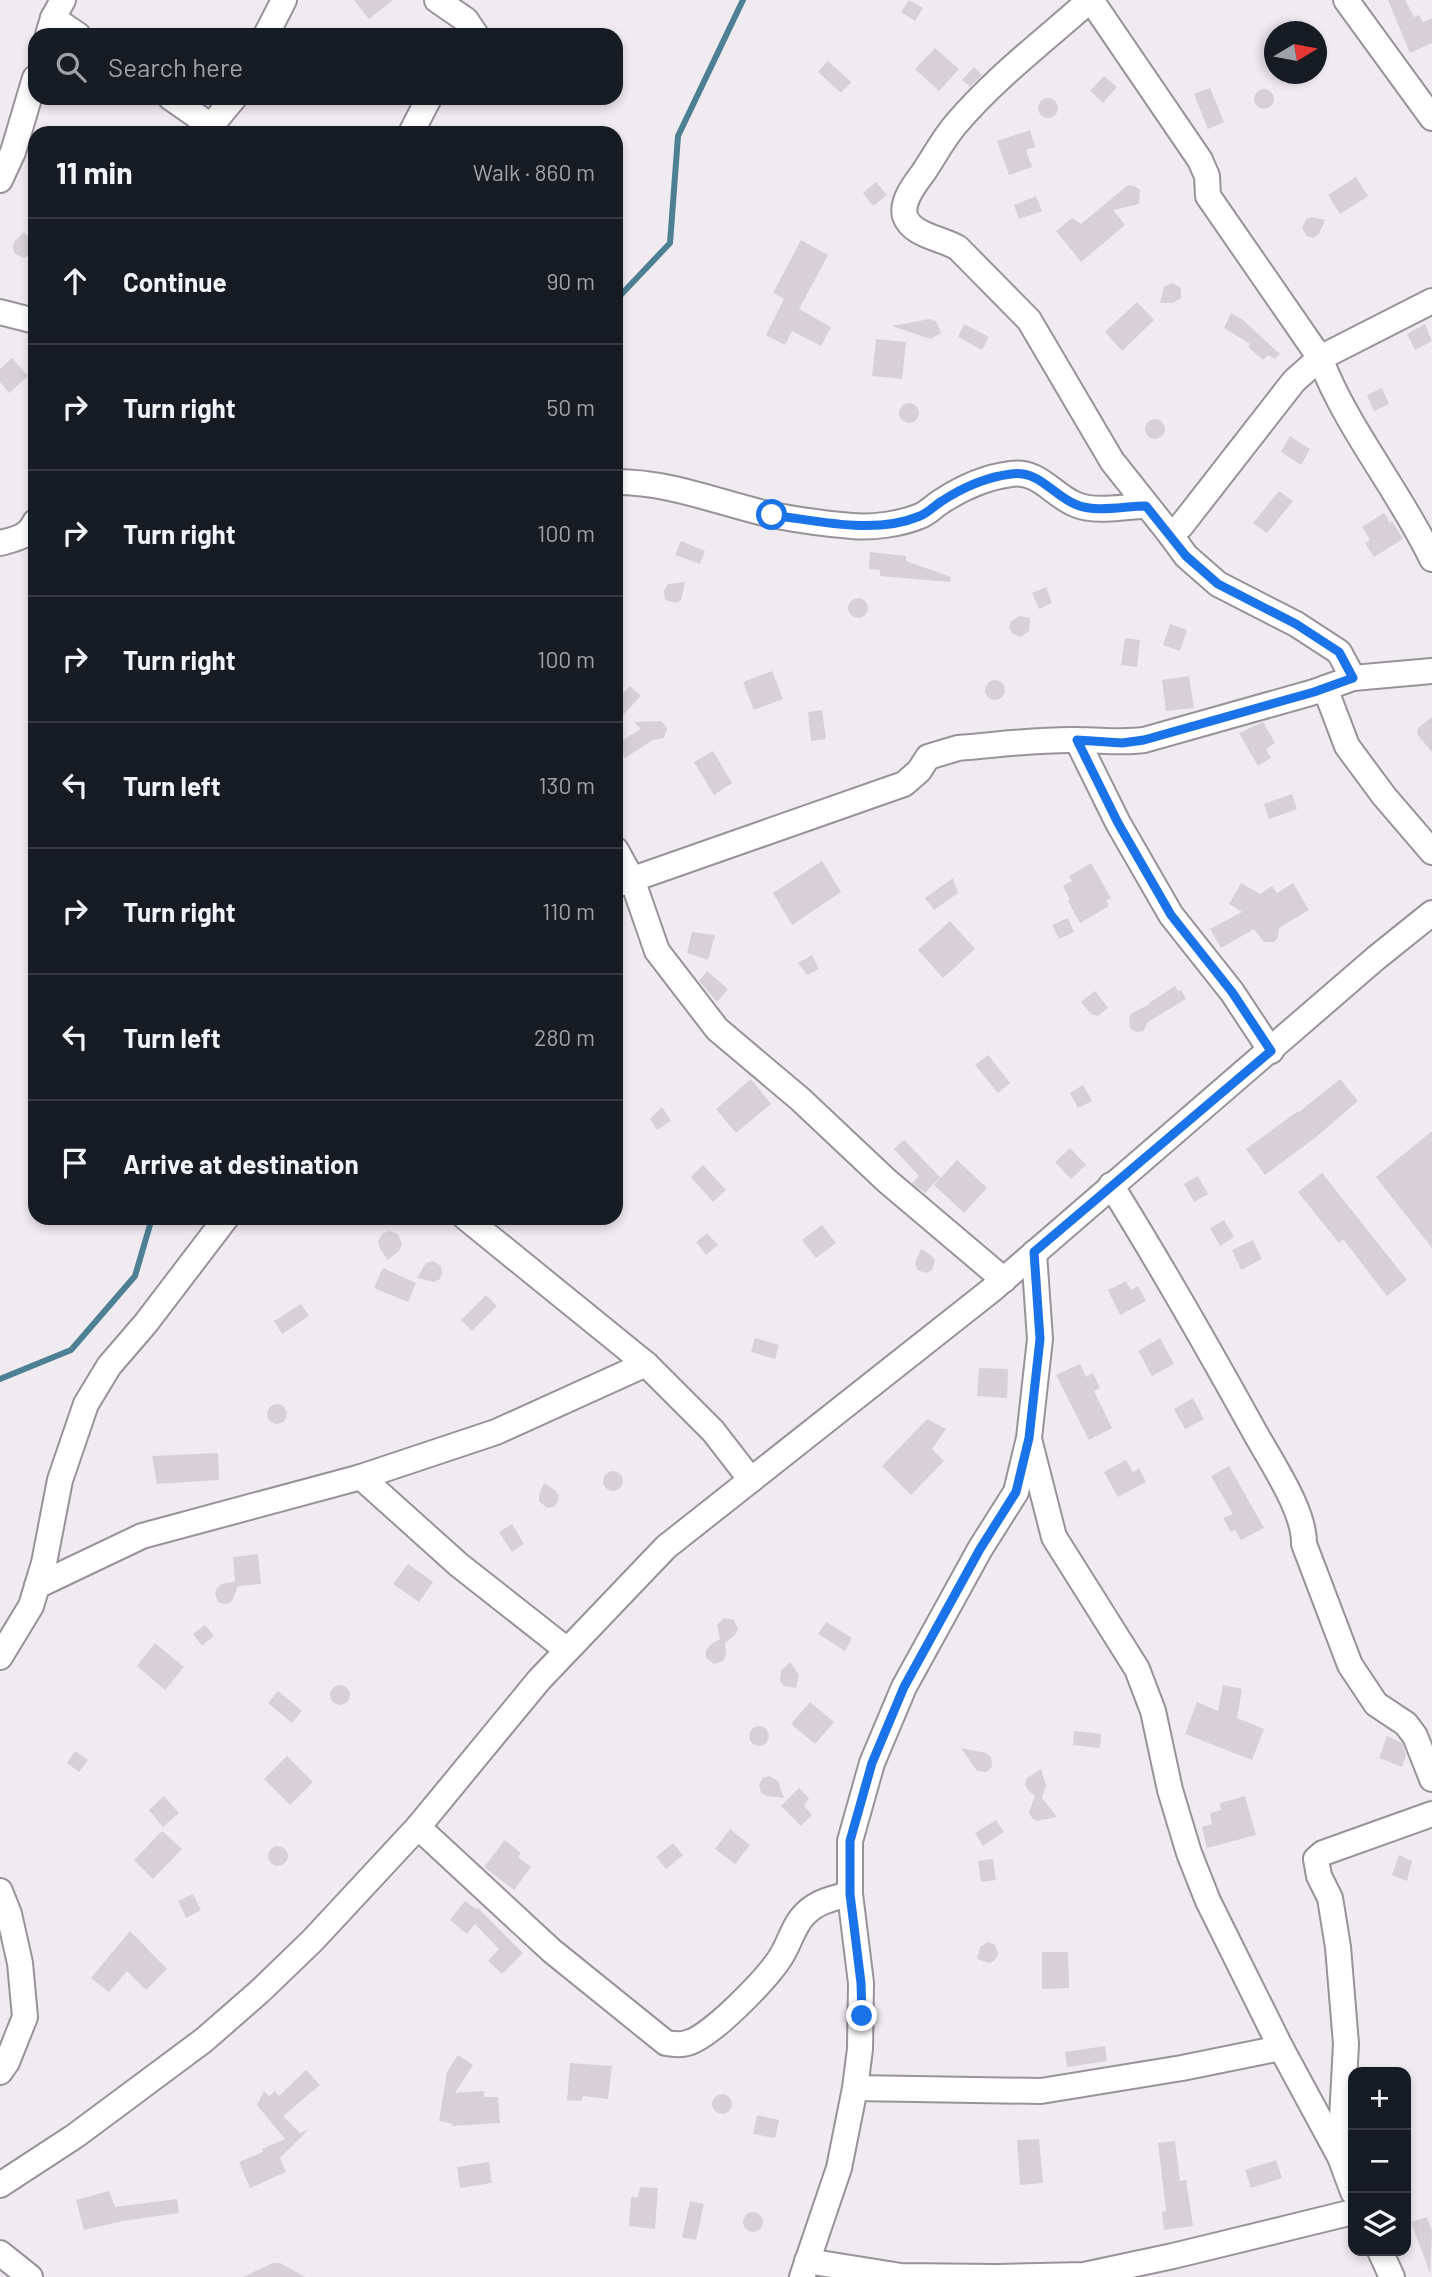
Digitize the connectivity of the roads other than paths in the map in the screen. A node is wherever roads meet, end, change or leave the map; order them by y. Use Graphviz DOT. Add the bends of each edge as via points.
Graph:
graph roads {
  1 [pos="437,0"];
  2 [pos="1091,0"];
  3 [pos="1346,0"];
  4 [pos="278,2"];
  5 [pos="269,28"];
  6 [pos="471,28"];
  7 [pos="28,102"];
  8 [pos="179,105"];
  9 [pos="228,105"];
  10 [pos="425,105"];
  11 [pos="1432,118"];
  12 [pos="204,126"];
  13 [pos="211,126"];
  14 [pos="415,126"];
  15 [pos="0,180"];
  16 [pos="1432,301"];
  17 [pos="0,312"];
  18 [pos="28,319"];
  19 [pos="1320,358"];
  20 [pos="623,482"];
  21 [pos="1146,506"];
  22 [pos="28,533"];
  23 [pos="1170,534"];
  24 [pos="0,543"];
  25 [pos="1432,559"];
  26 [pos="1432,670"];
  27 [pos="1353,678"];
  28 [pos="1325,688"];
  29 [pos="1077,740"];
  30 [pos="1432,852"];
  31 [pos="624,882"];
  32 [pos="1432,914"];
  33 [pos="1271,1051"];
  34 [pos="1111,1185"];
  35 [pos="221,1225"];
  36 [pos="475,1225"];
  37 [pos="1034,1252"];
  38 [pos="1004,1280"];
  39 [pos="646,1364"];
  40 [pos="1029,1438"];
  41 [pos="361,1477"];
  42 [pos="751,1480"];
  43 [pos="37,1586"];
  44 [pos="567,1650"];
  45 [pos="0,1657"];
  46 [pos="1432,1779"];
  47 [pos="1432,1814"];
  48 [pos="418,1827"];
  49 [pos="0,1891"];
  50 [pos="850,1894"];
  51 [pos="1281,2048"];
  52 [pos="0,2072"];
  53 [pos="855,2088"];
  54 [pos="1340,2157"];
  55 [pos="1348,2179"];
  56 [pos="0,2185"];
  57 [pos="1348,2213"];
  58 [pos="0,2253"];
  59 [pos="1382,2256"];
  60 [pos="804,2269"];
  61 [pos="30,2277"];
  62 [pos="996,2277"];
  63 [pos="1392,2277"];
  1 -- 6 [label="street"];
  2 -- 19 [label="street" via="1200,160 1208,196"];
  2 -- 21 [label="street" via="955,125 904,207 912,228 958,248 1028,320 1112,461"];
  3 -- 11 [label="street"];
  4 -- 5 [label="street"];
  7 -- 15 [label="street"];
  8 -- 12 [label="street"];
  9 -- 13 [label="street"];
  10 -- 14 [label="street"];
  16 -- 19 [label="street"];
  17 -- 18 [label="street"];
  19 -- 23 [label="street" via="1294,381 1181,526"];
  19 -- 25 [label="street" via="1331,387"];
  20 -- 21 [label="street" via="691,491 772,515 854,527 922,516 969,486 1012,474 1044,481 1076,505"];
  21 -- 23 [label="street"];
  22 -- 24 [label="street"];
  23 -- 27 [label="street" via="1186,556 1218,584 1339,652"];
  26 -- 27 [label="street"];
  27 -- 28 [label="street"];
  28 -- 29 [label="street" via="1144,740"];
  28 -- 30 [label="street" via="1347,746"];
  29 -- 31 [label="street" via="943,751 928,757 904,784"];
  29 -- 33 [label="street" via="1171,915 1232,992"];
  31 -- 38 [label="street" via="657,951 717,1029"];
  32 -- 33 [label="street"];
  33 -- 34 [label="street"];
  34 -- 37 [label="street"];
  34 -- 46 [label="street" via="1282,1481 1302,1523 1304,1544 1350,1665 1376,1704 1406,1724 1415,1736"];
  35 -- 43 [label="street" via="109,1366 86,1404 60,1480"];
  36 -- 39 [label="street"];
  37 -- 38 [label="street"];
  37 -- 40 [label="street" via="1040,1339"];
  38 -- 42 [label="street"];
  39 -- 41 [label="street" via="496,1432"];
  39 -- 42 [label="street" via="713,1431"];
  40 -- 50 [label="street" via="1016,1492 904,1687 872,1763 850,1841"];
  40 -- 51 [label="street" via="1054,1537 1138,1669 1189,1853"];
  41 -- 43 [label="street" via="142,1536"];
  41 -- 44 [label="street" via="459,1564"];
  42 -- 44 [label="street" via="666,1546"];
  43 -- 45 [label="street" via="31,1606"];
  44 -- 48 [label="street"];
  47 -- 54 [label="street" via="1316,1859 1330,1898 1338,1947 1346,2044"];
  48 -- 50 [label="street" via="552,1951 666,2043 689,2043 715,2025 764,1980 805,1913 821,1902"];
  48 -- 56 [label="street" via="303,1950 204,2040 75,2136"];
  49 -- 52 [label="street" via="20,1963 24,2017"];
  50 -- 53 [label="street" via="862,2005"];
  51 -- 53 [label="street" via="1041,2091"];
  51 -- 54 [label="street"];
  53 -- 60 [label="street" via="839,2168"];
  54 -- 55 [label="street"];
  57 -- 62 [label="street" via="1084,2275"];
  58 -- 61 [label="street"];
  59 -- 63 [label="street"];
  60 -- 62 [label="street"];
}
